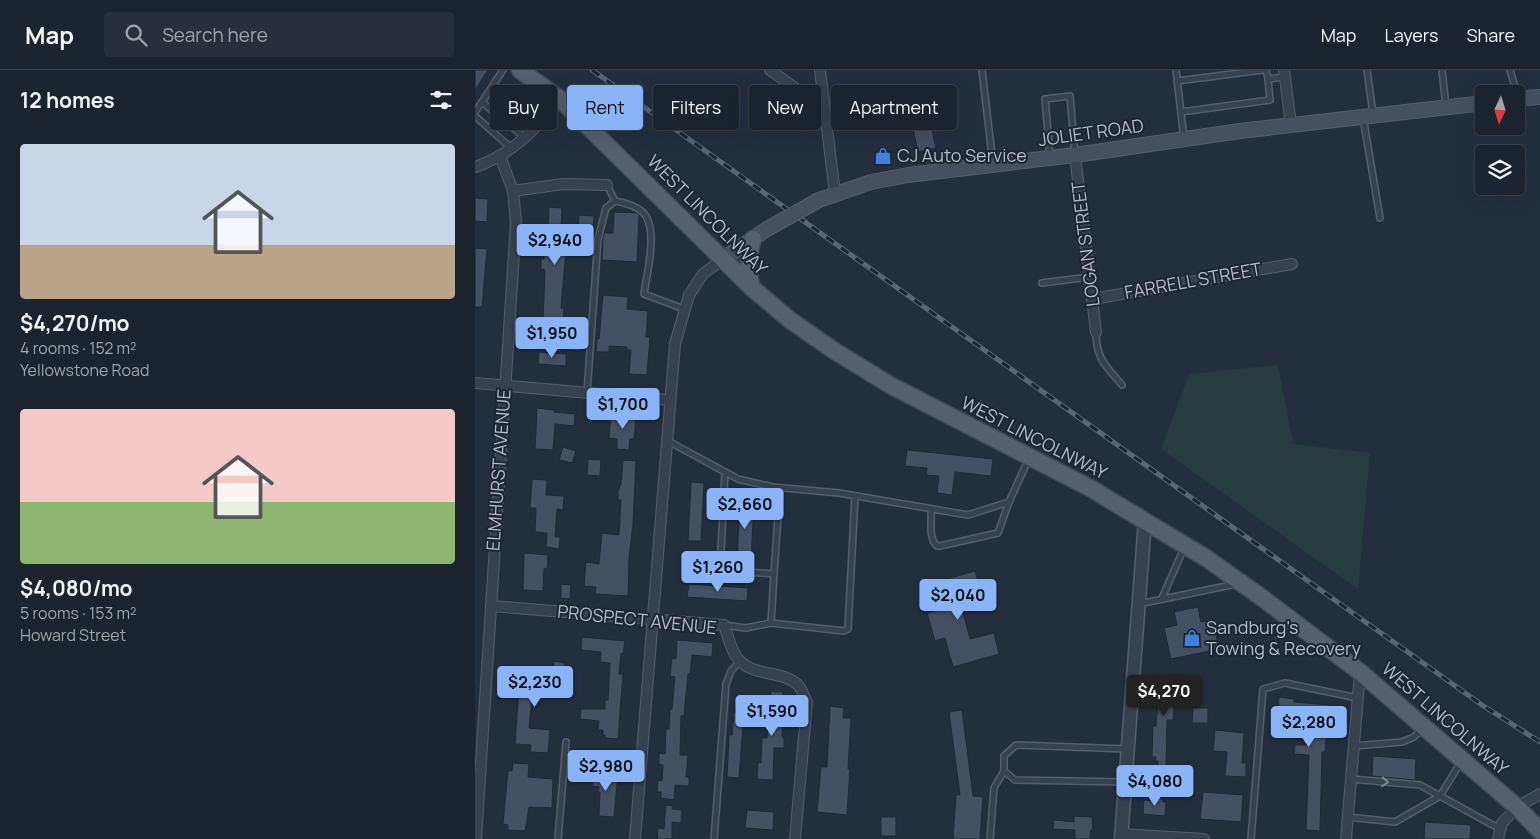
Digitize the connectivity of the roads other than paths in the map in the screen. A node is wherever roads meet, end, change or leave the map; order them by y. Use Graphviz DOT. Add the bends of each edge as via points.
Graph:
graph roads {
  1 [pos="503,70"];
  2 [pos="520,70"];
  3 [pos="770,70"];
  4 [pos="820,70"];
  5 [pos="982,70"];
  6 [pos="1175,70"];
  7 [pos="1265,70"];
  8 [pos="1367,70"];
  9 [pos="1442,70"];
  10 [pos="1510,70"];
  11 [pos="1285,73"];
  12 [pos="1267,79"];
  13 [pos="1177,81"];
  14 [pos="1514,85"];
  15 [pos="1540,97"];
  16 [pos="1525,98"];
  17 [pos="561,100"];
  18 [pos="482,102"];
  19 [pos="1475,104"];
  20 [pos="1446,107"];
  21 [pos="824,110"];
  22 [pos="475,112"];
  23 [pos="1181,112"];
  24 [pos="475,116"];
  25 [pos="1368,116"];
  26 [pos="1291,125"];
  27 [pos="525,138"];
  28 [pos="1184,139"];
  29 [pos="512,149"];
  30 [pos="1075,155"];
  31 [pos="500,156"];
  32 [pos="1050,158"];
  33 [pos="994,165"];
  34 [pos="475,167"];
  35 [pos="607,185"];
  36 [pos="513,191"];
  37 [pos="835,194"];
  38 [pos="615,201"];
  39 [pos="1380,218"];
  40 [pos="753,239"];
  41 [pos="723,259"];
  42 [pos="1292,264"];
  43 [pos="1089,277"];
  44 [pos="1041,284"];
  45 [pos="752,288"];
  46 [pos="1093,299"];
  47 [pos="685,309"];
  48 [pos="1096,332"];
  49 [pos="475,383"];
  50 [pos="505,385"];
  51 [pos="1122,385"];
  52 [pos="587,393"];
  53 [pos="669,400"];
  54 [pos="666,440"];
  55 [pos="1029,457"];
  56 [pos="725,472"];
  57 [pos="780,488"];
  58 [pos="855,496"];
  59 [pos="1009,502"];
  60 [pos="931,509"];
  61 [pos="1145,520"];
  62 [pos="1185,545"];
  63 [pos="774,574"];
  64 [pos="1242,583"];
  65 [pos="1163,598"];
  66 [pos="1139,604"];
  67 [pos="491,606"];
  68 [pos="654,620"];
  69 [pos="771,623"];
  70 [pos="723,625"];
  71 [pos="740,661"];
  72 [pos="1360,672"];
  73 [pos="1358,698"];
  74 [pos="1425,727"];
  75 [pos="566,742"];
  76 [pos="1354,746"];
  77 [pos="1127,749"];
  78 [pos="1462,760"];
  79 [pos="1004,771"];
  80 [pos="1351,779"];
  81 [pos="1125,782"];
  82 [pos="1540,794"];
  83 [pos="1441,796"];
  84 [pos="1517,806"];
  85 [pos="1348,817"];
  86 [pos="1540,831"];
  87 [pos="1499,834"];
  88 [pos="1121,836"];
  89 [pos="476,839"];
  90 [pos="558,839"];
  91 [pos="635,839"];
  92 [pos="714,839"];
  93 [pos="795,839"];
  94 [pos="990,839"];
  95 [pos="1204,839"];
  96 [pos="1251,839"];
  97 [pos="1346,839"];
  1 -- 18 [label="lane"];
  2 -- 17 [label="main road, WEST LINCOLNWAY"];
  3 -- 21 [label="street"];
  4 -- 21 [label="street"];
  5 -- 33 [label="lane"];
  6 -- 13 [label="lane"];
  7 -- 12 [label="lane"];
  7 -- 13 [label="lane"];
  8 -- 25 [label="lane"];
  9 -- 20 [label="lane"];
  10 -- 14 [label="lane"];
  11 -- 12 [label="lane"];
  11 -- 26 [label="street"];
  12 -- 23 [label="lane" via="1270,100"];
  13 -- 23 [label="lane"];
  15 -- 16 [label="main road"];
  17 -- 27 [label="street"];
  17 -- 41 [label="main road, WEST LINCOLNWAY"];
  18 -- 22 [label="lane"];
  18 -- 27 [label="lane"];
  19 -- 20 [label="main road, JOLIET ROAD"];
  20 -- 25 [label="main road, JOLIET ROAD"];
  21 -- 37 [label="street"];
  23 -- 28 [label="lane"];
  24 -- 29 [label="lane"];
  25 -- 26 [label="main road, JOLIET ROAD"];
  25 -- 39 [label="lane"];
  26 -- 28 [label="main road, JOLIET ROAD"];
  27 -- 29 [label="street"];
  28 -- 30 [label="main road, JOLIET ROAD"];
  29 -- 31 [label="street"];
  30 -- 32 [label="main road, JOLIET ROAD"];
  30 -- 32 [label="lane" via="1070,96 1045,99"];
  30 -- 43 [label="street, LOGAN STREET"];
  31 -- 34 [label="street"];
  31 -- 36 [label="street, ELMHURST AVENUE"];
  32 -- 33 [label="main road, JOLIET ROAD"];
  33 -- 37 [label="main road, JOLIET ROAD" via="909,175 871,182"];
  35 -- 36 [label="street" via="563,184"];
  35 -- 38 [label="lane"];
  36 -- 50 [label="street, ELMHURST AVENUE" via="516,222"];
  37 -- 40 [label="main road, JOLIET ROAD, bridge"];
  38 -- 47 [label="lane" via="635,208 647,220 651,239 644,294"];
  38 -- 52 [label="lane" via="606,208 598,239"];
  40 -- 41 [label="main road, JOLIET ROAD"];
  40 -- 45 [label="main road" via="748,258"];
  41 -- 45 [label="main road, WEST LINCOLNWAY"];
  41 -- 47 [label="street" via="703,274"];
  42 -- 46 [label="street, FARRELL STREET"];
  43 -- 44 [label="lane"];
  43 -- 46 [label="street, LOGAN STREET"];
  45 -- 55 [label="main road, WEST LINCOLNWAY" via="797,325 873,375"];
  46 -- 48 [label="street, LOGAN STREET"];
  47 -- 53 [label="street" via="675,344"];
  48 -- 51 [label="lane" via="1100,359"];
  49 -- 50 [label="street"];
  50 -- 52 [label="street"];
  50 -- 67 [label="street, ELMHURST AVENUE"];
  52 -- 53 [label="street"];
  53 -- 54 [label="street"];
  54 -- 56 [label="lane"];
  54 -- 68 [label="street"];
  55 -- 59 [label="lane"];
  55 -- 61 [label="main road, WEST LINCOLNWAY"];
  56 -- 57 [label="lane" via="738,479"];
  56 -- 63 [label="lane" via="720,570"];
  57 -- 58 [label="lane"];
  57 -- 63 [label="lane"];
  58 -- 60 [label="lane"];
  58 -- 69 [label="lane" via="848,629"];
  59 -- 60 [label="lane" via="968,515"];
  59 -- 60 [label="lane" via="998,533 940,546 932,538"];
  61 -- 62 [label="main road, WEST LINCOLNWAY"];
  61 -- 66 [label="street"];
  62 -- 64 [label="main road, WEST LINCOLNWAY"];
  62 -- 65 [label="lane"];
  63 -- 69 [label="lane"];
  64 -- 65 [label="lane"];
  64 -- 72 [label="main road, WEST LINCOLNWAY"];
  65 -- 66 [label="lane"];
  66 -- 77 [label="street"];
  67 -- 68 [label="street, PROSPECT AVENUE"];
  67 -- 89 [label="street, ELMHURST AVENUE"];
  68 -- 70 [label="street, PROSPECT AVENUE"];
  68 -- 91 [label="street"];
  69 -- 70 [label="lane" via="745,628"];
  70 -- 71 [label="street, PROSPECT AVENUE"];
  71 -- 92 [label="lane" via="731,670 726,684"];
  71 -- 93 [label="street" via="754,670 786,678 799,686 807,702"];
  72 -- 73 [label="street"];
  72 -- 74 [label="main road, WEST LINCOLNWAY"];
  73 -- 76 [label="street"];
  73 -- 96 [label="lane" via="1285,684 1263,689"];
  74 -- 76 [label="lane" via="1414,738 1403,742"];
  74 -- 78 [label="main road, WEST LINCOLNWAY"];
  75 -- 90 [label="lane"];
  76 -- 80 [label="street"];
  77 -- 79 [label="lane" via="1016,745 1004,756"];
  77 -- 81 [label="street"];
  78 -- 83 [label="lane"];
  78 -- 84 [label="main road, WEST LINCOLNWAY"];
  79 -- 81 [label="lane" via="1015,780"];
  79 -- 94 [label="lane" via="994,788"];
  80 -- 83 [label="lane, one-way" via="1419,785"];
  80 -- 85 [label="street"];
  81 -- 88 [label="street"];
  82 -- 84 [label="street"];
  83 -- 85 [label="lane" via="1395,822"];
  83 -- 87 [label="lane"];
  84 -- 86 [label="main road, WEST LINCOLNWAY"];
  84 -- 87 [label="street" via="1502,823"];
  85 -- 97 [label="street"];
  88 -- 95 [label="street"];
}
